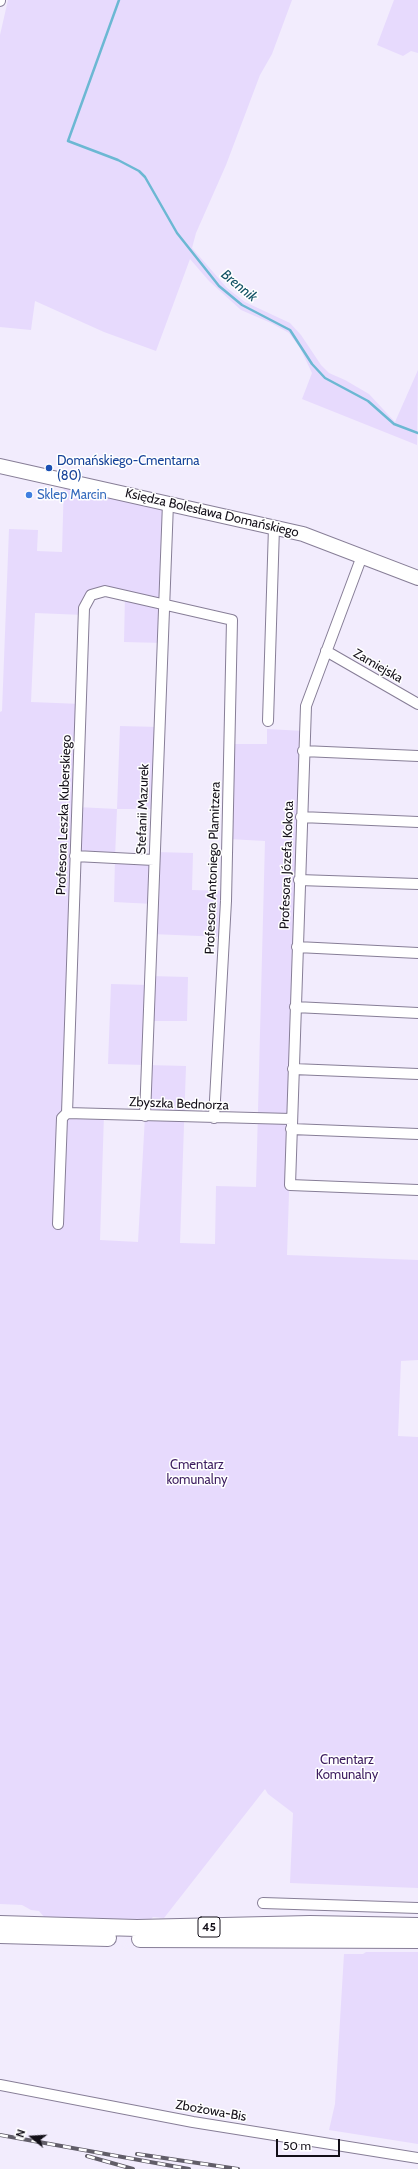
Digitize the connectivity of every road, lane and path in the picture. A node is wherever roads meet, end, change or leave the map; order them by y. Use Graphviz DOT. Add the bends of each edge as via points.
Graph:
graph roads {
  1 [pos="0,466"];
  2 [pos="168,504"];
  3 [pos="274,527"];
  4 [pos="362,556"];
  5 [pos="418,578"];
  6 [pos="164,604"];
  7 [pos="232,620"];
  8 [pos="326,651"];
  9 [pos="418,704"];
  10 [pos="268,721"];
  11 [pos="303,751"];
  12 [pos="418,756"];
  13 [pos="301,817"];
  14 [pos="418,822"];
  15 [pos="75,856"];
  16 [pos="154,860"];
  17 [pos="299,880"];
  18 [pos="418,884"];
  19 [pos="297,947"];
  20 [pos="418,953"];
  21 [pos="295,1007"];
  22 [pos="418,1013"];
  23 [pos="293,1070"];
  24 [pos="418,1074"];
  25 [pos="67,1113"];
  26 [pos="144,1116"];
  27 [pos="214,1118"];
  28 [pos="291,1124"];
  29 [pos="418,1134"];
  30 [pos="418,1190"];
  31 [pos="58,1224"];
  32 [pos="263,1903"];
  33 [pos="418,1908"];
  34 [pos="0,1924"];
  35 [pos="418,1926"];
  36 [pos="0,1935"];
  37 [pos="418,1940"];
  38 [pos="0,2085"];
  39 [pos="418,2158"];
  1 -- 2 [label="main road, Księdza Bolesława Domańskiego"];
  2 -- 3 [label="main road, Księdza Bolesława Domańskiego"];
  2 -- 6 [label="street, Stefanii Mazurek"];
  3 -- 4 [label="main road, Księdza Bolesława Domańskiego" via="303,534"];
  3 -- 10 [label="street"];
  4 -- 5 [label="main road, Księdza Bolesława Domańskiego"];
  4 -- 8 [label="street, Profesora Józefa Kokota"];
  6 -- 7 [label="street, Profesora Leszka Kuberskiego"];
  6 -- 15 [label="street, Profesora Leszka Kuberskiego" via="105,591 94,593 86,604"];
  6 -- 16 [label="street, Stefanii Mazurek"];
  7 -- 27 [label="street, Profesora Antoniego Plamitzera" via="226,901"];
  8 -- 9 [label="street, Zamiejska"];
  8 -- 11 [label="street, Profesora Józefa Kokota" via="306,706"];
  11 -- 12 [label="street"];
  11 -- 13 [label="street, Profesora Józefa Kokota"];
  13 -- 14 [label="street"];
  13 -- 17 [label="street, Profesora Józefa Kokota"];
  15 -- 16 [label="street"];
  15 -- 25 [label="street, Profesora Leszka Kuberskiego"];
  16 -- 26 [label="street, Stefanii Mazurek"];
  17 -- 18 [label="street"];
  17 -- 19 [label="street, Profesora Józefa Kokota"];
  19 -- 20 [label="street"];
  19 -- 21 [label="street, Profesora Józefa Kokota"];
  21 -- 22 [label="street"];
  21 -- 23 [label="street, Profesora Józefa Kokota"];
  23 -- 24 [label="street"];
  23 -- 28 [label="street, Profesora Józefa Kokota"];
  25 -- 26 [label="street, Zbyszka Bednorza"];
  25 -- 31 [label="street, Profesora Leszka Kuberskiego" via="62,1118"];
  26 -- 27 [label="street, Zbyszka Bednorza"];
  27 -- 28 [label="street, Zbyszka Bednorza"];
  28 -- 29 [label="street, Zbyszka Bednorza"];
  28 -- 30 [label="street, Profesora Józefa Kokota" via="290,1185"];
  32 -- 33 [label="street"];
  34 -- 35 [label="main road, 45" via="137,1928 310,1924"];
  36 -- 37 [label="main road, 45" via="132,1939"];
  38 -- 39 [label="street, Zbożowa-Bis" via="193,2122"];
}
